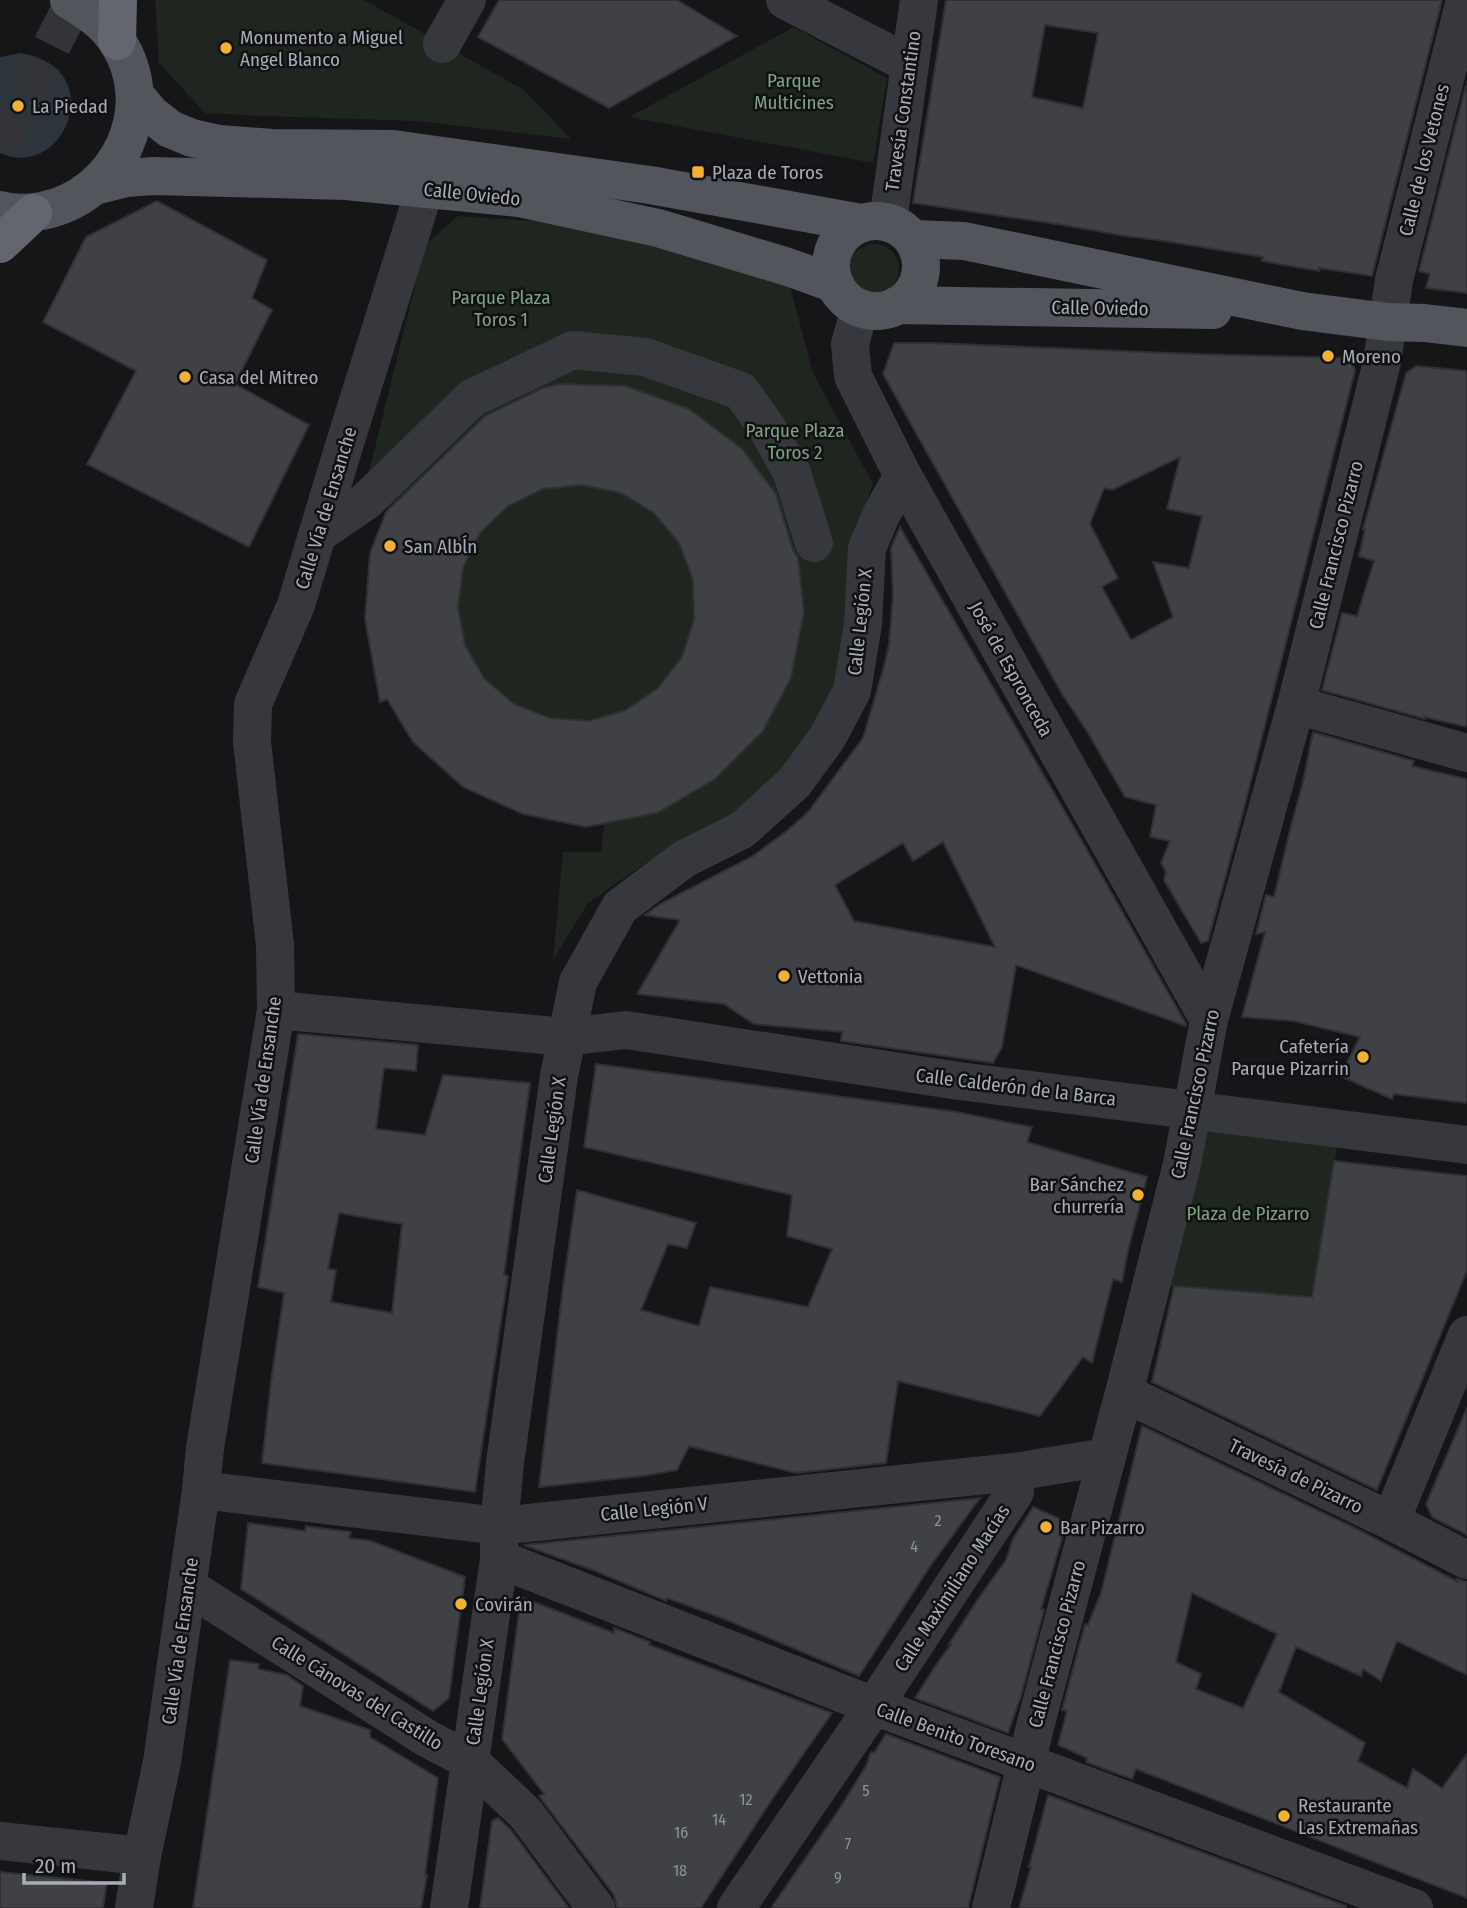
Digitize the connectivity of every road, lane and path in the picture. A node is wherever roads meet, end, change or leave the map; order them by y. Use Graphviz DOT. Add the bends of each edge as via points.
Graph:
graph roads {
  1 [pos="69,0"];
  2 [pos="118,0"];
  3 [pos="467,0"];
  4 [pos="785,0"];
  5 [pos="919,0"];
  6 [pos="1465,0"];
  7 [pos="117,41"];
  8 [pos="442,44"];
  9 [pos="909,64"];
  10 [pos="135,95"];
  11 [pos="98,185"];
  12 [pos="425,188"];
  13 [pos="17,211"];
  14 [pos="887,228"];
  15 [pos="0,244"];
  16 [pos="848,296"];
  17 [pos="898,305"];
  18 [pos="1302,311"];
  19 [pos="1388,321"];
  20 [pos="1467,328"];
  21 [pos="903,476"];
  22 [pos="318,534"];
  23 [pos="814,543"];
  24 [pos="1296,705"];
  25 [pos="1467,754"];
  26 [pos="276,1010"];
  27 [pos="1209,1020"];
  28 [pos="566,1037"];
  29 [pos="1192,1110"];
  30 [pos="1467,1144"];
  31 [pos="1467,1335"];
  32 [pos="1124,1393"];
  33 [pos="1106,1457"];
  34 [pos="1014,1472"];
  35 [pos="201,1490"];
  36 [pos="1391,1521"];
  37 [pos="499,1543"];
  38 [pos="1467,1560"];
  39 [pos="187,1586"];
  40 [pos="874,1706"];
  41 [pos="470,1761"];
  42 [pos="1027,1763"];
  43 [pos="0,1841"];
  44 [pos="142,1856"];
  45 [pos="134,1908"];
  46 [pos="449,1908"];
  47 [pos="596,1908"];
  48 [pos="736,1908"];
  49 [pos="990,1908"];
  50 [pos="1414,1908"];
  1 -- 7 [label="main road" via="96,17"];
  2 -- 7 [label="highway"];
  3 -- 8 [label="street"];
  4 -- 9 [label="street"];
  5 -- 9 [label="street, Travesía Constantino"];
  6 -- 19 [label="street, Calle de los Vetones" via="1394,280"];
  7 -- 10 [label="main road"];
  9 -- 14 [label="street, Travesía Constantino"];
  10 -- 11 [label="main road" via="128,138 119,159"];
  10 -- 14 [label="main road, Calle Oviedo" via="170,129 219,144 393,149 650,185"];
  11 -- 12 [label="main road, Calle Oviedo" via="153,176 346,181"];
  11 -- 13 [label="main road" via="57,208"];
  12 -- 16 [label="main road, Calle Oviedo" via="519,198 658,228 788,267"];
  12 -- 22 [label="street, Calle Vía de Ensanche"];
  13 -- 15 [label="highway"];
  14 -- 16 [label="main road" via="848,230 838,242 831,270"];
  14 -- 17 [label="main road" via="920,253 919,282"];
  14 -- 18 [label="main road, Calle Oviedo"];
  16 -- 17 [label="main road" via="873,311"];
  16 -- 21 [label="street, José de Espronceda" via="853,376"];
  17 -- 18 [label="main road, Calle Oviedo"];
  18 -- 19 [label="main road, Calle Oviedo"];
  19 -- 20 [label="main road, Calle Oviedo"];
  19 -- 24 [label="street, Calle Francisco Pizarro" via="1382,362"];
  21 -- 27 [label="street, José de Espronceda"];
  21 -- 28 [label="street, Calle Legión X" via="867,548 863,624 852,691 827,738 794,783 742,830 684,859 621,907 578,982"];
  22 -- 23 [label="street" via="366,501 472,398 573,350 645,357 741,391 792,473"];
  22 -- 26 [label="street, Calle Vía de Ensanche" via="296,605 253,704 252,742 275,945"];
  24 -- 25 [label="street"];
  24 -- 27 [label="street, Calle Francisco Pizarro"];
  26 -- 28 [label="street, Calle Calderón de la Barca"];
  26 -- 35 [label="street, Calle Vía de Ensanche"];
  27 -- 29 [label="street, Calle Francisco Pizarro"];
  28 -- 29 [label="street, Calle Calderón de la Barca" via="626,1030 959,1081"];
  28 -- 37 [label="street, Calle Legión X" via="505,1463"];
  29 -- 30 [label="street, Calle Calderón de la Barca"];
  29 -- 32 [label="street, Calle Francisco Pizarro"];
  31 -- 36 [label="street"];
  32 -- 33 [label="street, Calle Francisco Pizarro"];
  32 -- 36 [label="street, Travesía de Pizarro"];
  33 -- 34 [label="street, Calle Legión V"];
  33 -- 42 [label="street, Calle Francisco Pizarro"];
  34 -- 37 [label="street, Calle Legión V" via="557,1519"];
  34 -- 40 [label="street, Calle Maximiliano Macías" via="1015,1492"];
  35 -- 37 [label="street, Calle Legión V"];
  35 -- 39 [label="street, Calle Vía de Ensanche"];
  36 -- 38 [label="street, Travesía de Pizarro"];
  37 -- 40 [label="street, Calle Benito Toresano"];
  37 -- 41 [label="street, Calle Legión X"];
  39 -- 41 [label="street, Calle Cánovas del Castillo"];
  39 -- 44 [label="street, Calle Vía de Ensanche" via="162,1762"];
  40 -- 42 [label="street, Calle Benito Toresano"];
  40 -- 48 [label="street, Calle Maximiliano Macías"];
  41 -- 46 [label="street, Calle Legión X"];
  41 -- 47 [label="street, Calle Cánovas del Castillo" via="526,1814"];
  42 -- 49 [label="street, Calle Francisco Pizarro"];
  42 -- 50 [label="street, Calle Benito Toresano"];
  43 -- 44 [label="street"];
  44 -- 45 [label="street, Calle Vía de Ensanche"];
}
